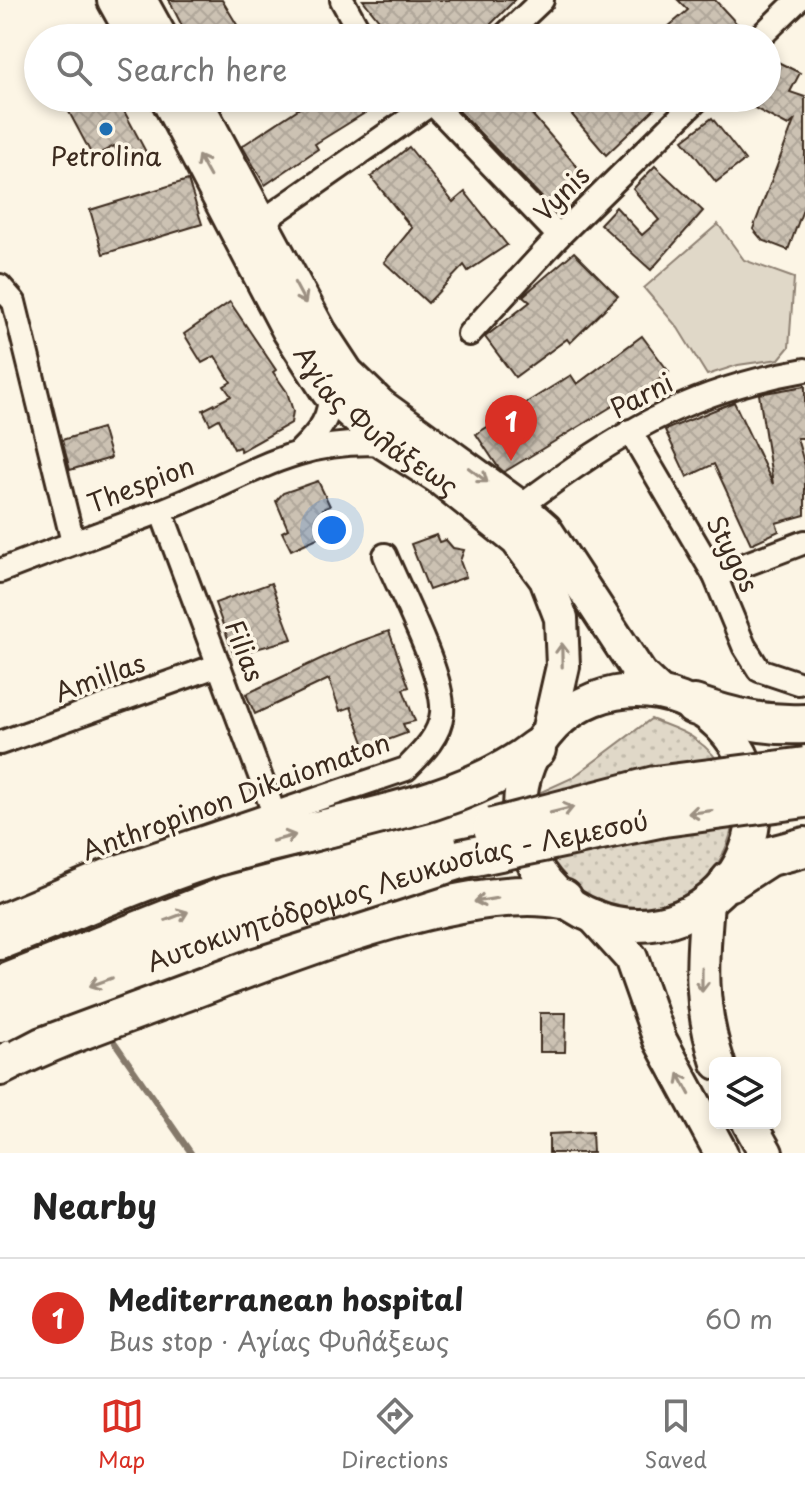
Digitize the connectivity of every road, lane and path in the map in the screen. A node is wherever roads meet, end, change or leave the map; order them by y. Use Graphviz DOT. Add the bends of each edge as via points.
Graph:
graph roads {
  1 [pos="114,0"];
  2 [pos="140,0"];
  3 [pos="342,0"];
  4 [pos="542,0"];
  5 [pos="798,0"];
  6 [pos="127,24"];
  7 [pos="153,24"];
  8 [pos="355,24"];
  9 [pos="517,24"];
  10 [pos="773,24"];
  11 [pos="176,112"];
  12 [pos="200,112"];
  13 [pos="420,112"];
  14 [pos="446,112"];
  15 [pos="685,112"];
  16 [pos="253,229"];
  17 [pos="559,236"];
  18 [pos="0,286"];
  19 [pos="469,334"];
  20 [pos="805,370"];
  21 [pos="328,392"];
  22 [pos="630,431"];
  23 [pos="386,444"];
  24 [pos="301,450"];
  25 [pos="520,507"];
  26 [pos="161,511"];
  27 [pos="73,542"];
  28 [pos="805,542"];
  29 [pos="385,555"];
  30 [pos="0,571"];
  31 [pos="715,576"];
  32 [pos="219,665"];
  33 [pos="798,683"];
  34 [pos="677,699"];
  35 [pos="805,724"];
  36 [pos="542,740"];
  37 [pos="0,743"];
  38 [pos="805,767"];
  39 [pos="805,798"];
  40 [pos="274,813"];
  41 [pos="805,847"];
  42 [pos="719,892"];
  43 [pos="578,908"];
  44 [pos="0,916"];
  45 [pos="0,940"];
  46 [pos="0,986"];
  47 [pos="0,1023"];
  48 [pos="716,1057"];
  49 [pos="0,1066"];
  50 [pos="752,1129"];
  51 [pos="721,1153"];
  52 [pos="766,1153"];
  1 -- 6 [label="main road"];
  2 -- 7 [label="main road"];
  3 -- 8 [label="street"];
  4 -- 9 [label="street"];
  5 -- 10 [label="street"];
  16 -- 11 [label="main road, Αγίας Φυλάξεως, one-way"];
  12 -- 16 [label="main road, Αγίας Φυλάξεως"];
  13 -- 16 [label="street"];
  14 -- 17 [label="street"];
  15 -- 17 [label="street, Vynis"];
  16 -- 21 [label="main road, Αγίας Φυλάξεως" via="289,331"];
  16 -- 25 [label="main road, Αγίας Φυλάξεως, one-way" via="347,373 380,405"];
  17 -- 19 [label="street, Vynis"];
  18 -- 27 [label="street" via="14,302"];
  20 -- 22 [label="street, Parni" via="724,388"];
  21 -- 23 [label="main road, Αγίας Φυλάξεως"];
  21 -- 24 [label="street, Thespion" via="325,420"];
  22 -- 25 [label="street, Parni"];
  22 -- 31 [label="street, Stygos"];
  23 -- 24 [label="street, Thespion" via="337,443"];
  36 -- 23 [label="main road, Αγίας Φυλάξεως, one-way" via="563,666 561,618 546,579 517,540 438,477"];
  24 -- 26 [label="street, Thespion"];
  25 -- 34 [label="main road, Αγίας Φυλάξεως" via="545,529 640,674"];
  26 -- 27 [label="street, Thespion"];
  26 -- 32 [label="street, Filias"];
  27 -- 30 [label="street, Thespion"];
  28 -- 31 [label="street"];
  29 -- 40 [label="street, Anthropinon Dikaiomaton" via="439,684 442,714 429,746 406,769"];
  31 -- 33 [label="street, Stygos" via="759,670"];
  32 -- 37 [label="street, Amillas"];
  32 -- 40 [label="street, Filias"];
  34 -- 35 [label="highway" via="735,719"];
  34 -- 36 [label="main road" via="619,692 580,705"];
  34 -- 42 [label="main road" via="726,730 747,764 755,803 750,843"];
  36 -- 43 [label="main road" via="523,782 520,817 541,876"];
  45 -- 36 [label="highway, one-way" via="203,860 470,787 494,778"];
  46 -- 38 [label="highway, Αυτοκινητόδρομος Λευκωσίας - Λεμεσού, one-way, bridge" via="227,896 655,786"];
  39 -- 47 [label="highway, Αυτοκινητόδρομος Λευκωσίας - Λεμεσού, one-way, bridge" via="664,817 461,859 240,930"];
  40 -- 44 [label="street, Anthropinon Dikaiomaton" via="111,869"];
  41 -- 42 [label="highway" via="767,857"];
  42 -- 43 [label="main road" via="681,917 652,924 622,924"];
  42 -- 48 [label="main road, one-way" via="701,984"];
  43 -- 49 [label="highway, one-way" via="541,895 492,898 409,915 249,967 40,1045"];
  51 -- 43 [label="main road, one-way" via="660,1040 631,958"];
  50 -- 52 [label="main road"];
}
